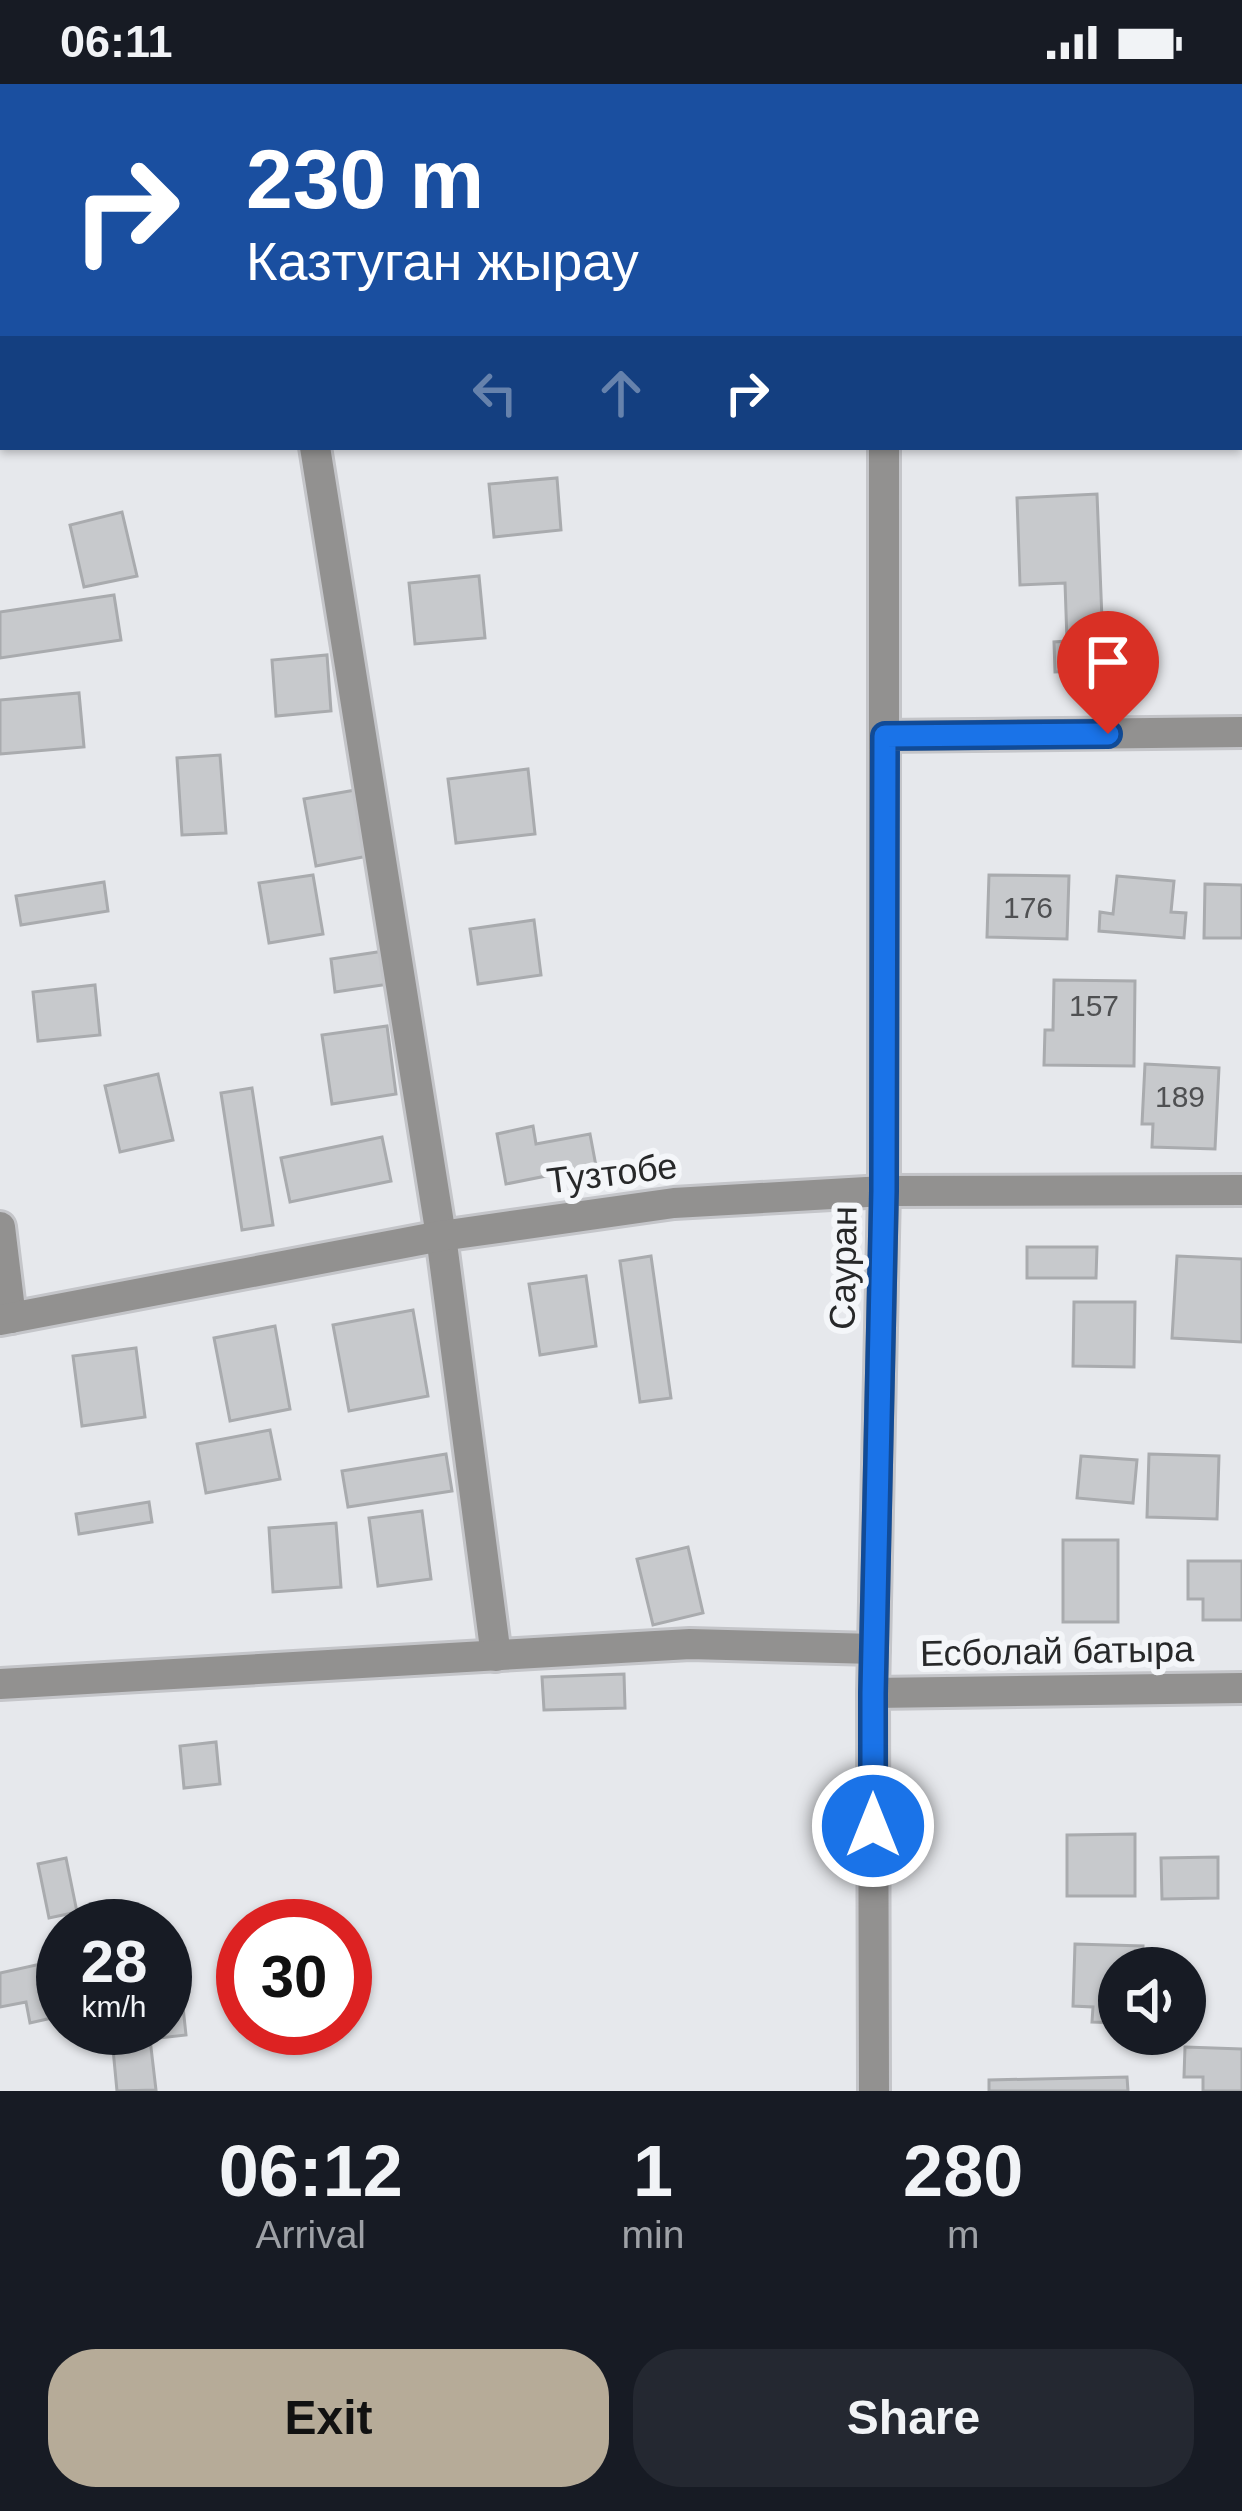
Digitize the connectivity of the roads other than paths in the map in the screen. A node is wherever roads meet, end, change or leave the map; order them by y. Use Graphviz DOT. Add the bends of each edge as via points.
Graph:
graph roads {
  1 [pos="315,450"];
  2 [pos="884,450"];
  3 [pos="1242,732"];
  4 [pos="885,736"];
  5 [pos="1242,1190"];
  6 [pos="884,1191"];
  7 [pos="0,1227"];
  8 [pos="441,1236"];
  9 [pos="6,1319"];
  10 [pos="874,1648"];
  11 [pos="496,1656"];
  12 [pos="0,1684"];
  13 [pos="1242,1688"];
  14 [pos="873,1693"];
  15 [pos="874,2091"];
  1 -- 8 [label="street"];
  2 -- 4 [label="street, Сауран"];
  3 -- 4 [label="street"];
  4 -- 6 [label="street, Сауран"];
  5 -- 6 [label="street, Тузтобе"];
  6 -- 8 [label="street, Тузтобе" via="674,1203"];
  6 -- 10 [label="street, Сауран"];
  7 -- 9 [label="street"];
  8 -- 9 [label="street, Тузтобе"];
  8 -- 11 [label="street"];
  10 -- 11 [label="street" via="690,1644"];
  10 -- 14 [label="street, Сауран"];
  11 -- 12 [label="street"];
  13 -- 14 [label="street, Есболай батыра"];
  14 -- 15 [label="street, Сауран"];
}
